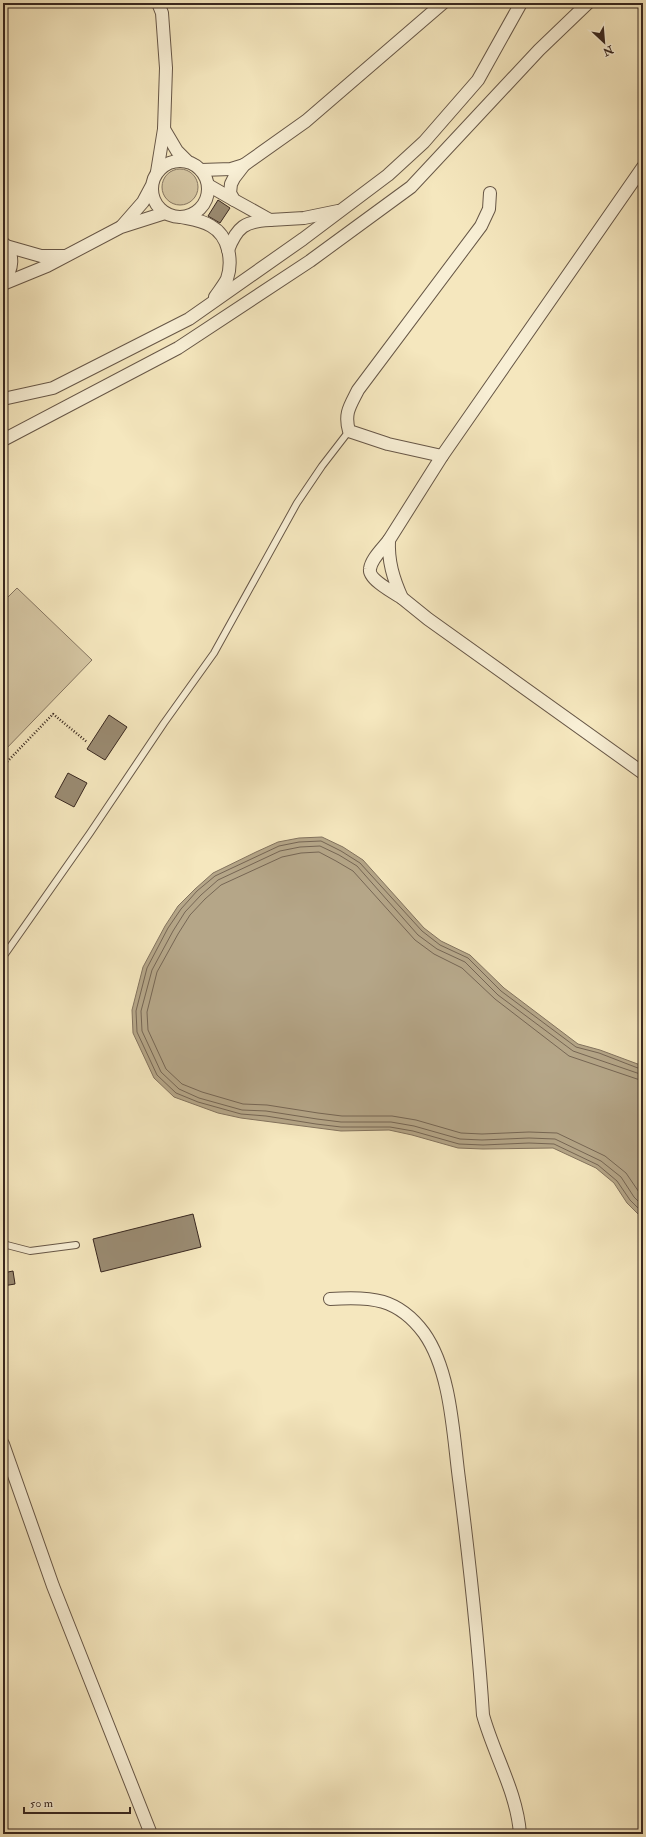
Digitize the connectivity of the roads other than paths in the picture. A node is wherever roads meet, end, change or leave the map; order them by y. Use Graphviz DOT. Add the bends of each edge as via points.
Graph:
graph roads {
  1 [pos="443,3"];
  2 [pos="522,3"];
  3 [pos="588,3"];
  4 [pos="163,6"];
  5 [pos="164,129"];
  6 [pos="187,161"];
  7 [pos="244,165"];
  8 [pos="643,167"];
  9 [pos="201,170"];
  10 [pos="157,172"];
  11 [pos="208,184"];
  12 [pos="152,187"];
  13 [pos="490,193"];
  14 [pos="234,200"];
  15 [pos="342,210"];
  16 [pos="165,212"];
  17 [pos="180,217"];
  18 [pos="270,220"];
  19 [pos="121,227"];
  20 [pos="4,244"];
  21 [pos="228,250"];
  22 [pos="67,256"];
  23 [pos="3,282"];
  24 [pos="210,304"];
  25 [pos="3,399"];
  26 [pos="349,431"];
  27 [pos="3,440"];
  28 [pos="442,456"];
  29 [pos="389,540"];
  30 [pos="402,598"];
  31 [pos="643,774"];
  32 [pos="3,957"];
  33 [pos="3,1244"];
  34 [pos="76,1246"];
  35 [pos="330,1299"];
  36 [pos="3,1444"];
  37 [pos="151,1834"];
  38 [pos="520,1834"];
  1 -- 7 [label="street" via="306,121"];
  2 -- 15 [label="street" via="478,80 424,142 388,175"];
  3 -- 27 [label="street" via="539,50 410,187 310,261 178,348"];
  4 -- 5 [label="street" via="166,68"];
  5 -- 6 [label="street" via="177,151"];
  5 -- 10 [label="street"];
  6 -- 9 [label="street"];
  6 -- 10 [label="street" via="170,162"];
  7 -- 9 [label="street" via="230,169"];
  7 -- 14 [label="street" via="231,184 230,193"];
  8 -- 28 [label="street"];
  9 -- 11 [label="street"];
  10 -- 12 [label="street"];
  11 -- 14 [label="street"];
  11 -- 17 [label="street" via="208,193 201,207"];
  12 -- 16 [label="street" via="155,202"];
  12 -- 19 [label="street" via="143,202"];
  13 -- 26 [label="street" via="490,209 481,226 358,390 346,419"];
  14 -- 18 [label="street"];
  15 -- 18 [label="street" via="304,218"];
  15 -- 24 [label="street"];
  16 -- 17 [label="street"];
  16 -- 19 [label="street"];
  17 -- 21 [label="street" via="212,226 226,241"];
  18 -- 21 [label="street" via="248,223 233,237"];
  19 -- 22 [label="street"];
  20 -- 22 [label="street" via="41,256"];
  20 -- 23 [label="street" via="10,252 12,265"];
  21 -- 24 [label="street" via="230,270 226,281"];
  22 -- 23 [label="street" via="25,276"];
  24 -- 25 [label="street" via="189,319 54,388"];
  26 -- 28 [label="street" via="388,444"];
  26 -- 32 [label="lane" via="296,503 214,653"];
  28 -- 29 [label="street"];
  29 -- 30 [label="street" via="388,555"];
  29 -- 30 [label="street" via="375,559 370,572 376,580"];
  30 -- 31 [label="street"];
  33 -- 34 [label="lane" via="30,1251"];
  35 -- 38 [label="street" via="374,1298 394,1305 424,1334 437,1358 447,1393 469,1556 483,1715 516,1810"];
  36 -- 37 [label="street" via="53,1586"];
}
